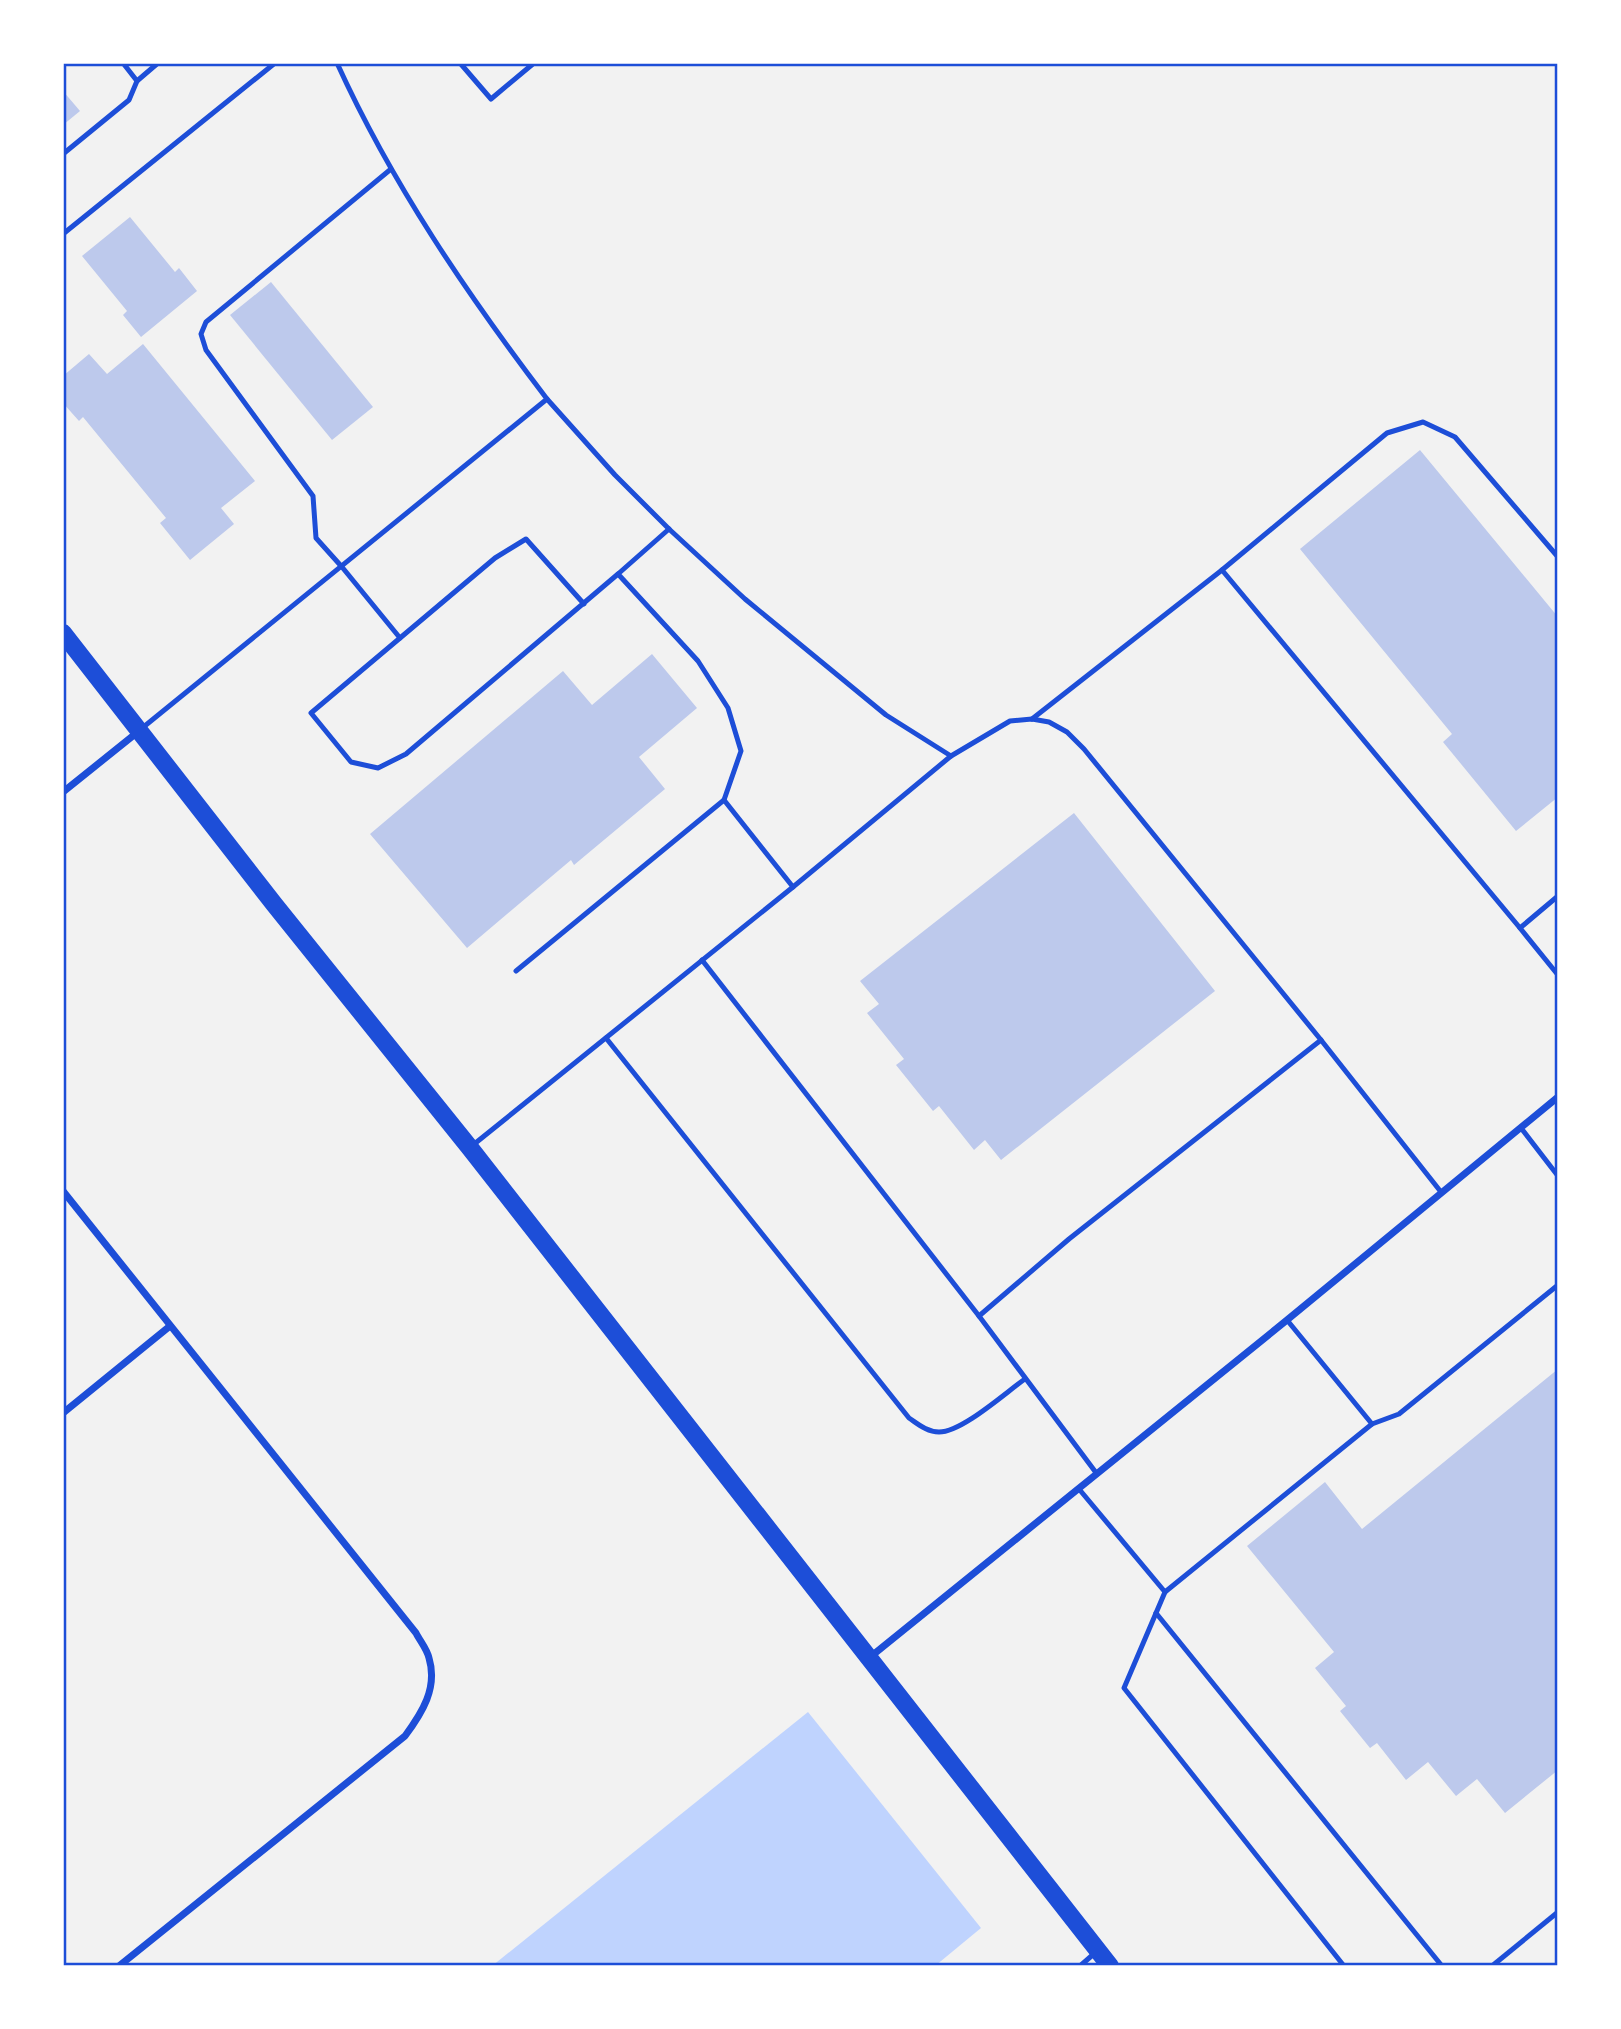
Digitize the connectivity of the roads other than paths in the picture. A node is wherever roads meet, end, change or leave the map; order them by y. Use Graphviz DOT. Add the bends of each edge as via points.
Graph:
graph roads {
  1 [pos="123,63"];
  2 [pos="159,63"];
  3 [pos="275,63"];
  4 [pos="337,63"];
  5 [pos="460,63"];
  6 [pos="534,63"];
  7 [pos="137,80"];
  8 [pos="63,154"];
  9 [pos="391,169"];
  10 [pos="63,234"];
  11 [pos="547,399"];
  12 [pos="669,529"];
  13 [pos="1558,556"];
  14 [pos="342,567"];
  15 [pos="1222,570"];
  16 [pos="618,574"];
  17 [pos="584,604"];
  18 [pos="63,633"];
  19 [pos="400,638"];
  20 [pos="1032,719"];
  21 [pos="139,730"];
  22 [pos="951,756"];
  23 [pos="63,792"];
  24 [pos="724,800"];
  25 [pos="793,887"];
  26 [pos="1558,896"];
  27 [pos="1520,928"];
  28 [pos="702,960"];
  29 [pos="516,971"];
  30 [pos="1558,975"];
  31 [pos="606,1038"];
  32 [pos="1321,1040"];
  33 [pos="1558,1097"];
  34 [pos="1521,1128"];
  35 [pos="470,1148"];
  36 [pos="1558,1176"];
  37 [pos="63,1191"];
  38 [pos="1441,1192"];
  39 [pos="1558,1285"];
  40 [pos="979,1316"];
  41 [pos="1287,1320"];
  42 [pos="170,1326"];
  43 [pos="1025,1378"];
  44 [pos="63,1413"];
  45 [pos="1372,1424"];
  46 [pos="1097,1474"];
  47 [pos="1079,1489"];
  48 [pos="1165,1592"];
  49 [pos="1156,1613"];
  50 [pos="868,1658"];
  51 [pos="1558,1912"];
  52 [pos="1098,1951"];
  53 [pos="1500,1964"];
  54 [pos="119,1966"];
  55 [pos="1080,1966"];
  56 [pos="1110,1966"];
  57 [pos="1344,1966"];
  58 [pos="1442,1966"];
  59 [pos="1492,1966"];
  1 -- 7 [label="lane"];
  2 -- 7 [label="lane"];
  3 -- 10 [label="lane"];
  4 -- 9 [label="lane"];
  5 -- 6 [label="lane" via="491,99"];
  7 -- 8 [label="lane" via="129,100"];
  9 -- 11 [label="lane" via="451,267"];
  9 -- 14 [label="lane" via="206,322 201,334 206,350 313,496 316,538"];
  11 -- 12 [label="lane"];
  11 -- 14 [label="lane"];
  12 -- 16 [label="lane"];
  12 -- 22 [label="lane" via="745,599 886,715"];
  13 -- 15 [label="lane" via="1455,437 1423,422 1387,433"];
  14 -- 19 [label="lane"];
  14 -- 21 [label="lane"];
  15 -- 20 [label="lane"];
  15 -- 27 [label="lane"];
  16 -- 17 [label="lane"];
  16 -- 24 [label="lane" via="698,661 729,708 741,751"];
  17 -- 19 [label="lane" via="526,539 495,558"];
  17 -- 19 [label="lane" via="406,754 378,768 351,762 311,713"];
  18 -- 21 [label="main road"];
  20 -- 22 [label="lane" via="1010,721"];
  20 -- 32 [label="lane" via="1067,732 1084,749"];
  21 -- 23 [label="street"];
  21 -- 35 [label="main road"];
  22 -- 25 [label="lane"];
  24 -- 25 [label="lane"];
  24 -- 29 [label="lane"];
  25 -- 28 [label="lane"];
  26 -- 27 [label="lane"];
  27 -- 30 [label="lane"];
  28 -- 31 [label="lane"];
  28 -- 40 [label="lane"];
  31 -- 35 [label="lane"];
  31 -- 43 [label="lane" via="909,1418 937,1432 952,1429"];
  32 -- 38 [label="lane"];
  32 -- 40 [label="lane" via="1069,1238"];
  33 -- 34 [label="street"];
  34 -- 36 [label="lane"];
  34 -- 38 [label="street"];
  35 -- 50 [label="main road"];
  37 -- 42 [label="street"];
  38 -- 41 [label="street"];
  39 -- 45 [label="lane" via="1399,1414"];
  40 -- 43 [label="lane"];
  41 -- 45 [label="lane"];
  41 -- 46 [label="street"];
  42 -- 44 [label="street"];
  42 -- 54 [label="street" via="416,1633 429,1658 431,1686 422,1714 405,1736"];
  43 -- 46 [label="lane"];
  45 -- 48 [label="lane"];
  46 -- 47 [label="street"];
  47 -- 48 [label="lane"];
  47 -- 50 [label="street"];
  48 -- 49 [label="lane"];
  49 -- 57 [label="lane" via="1124,1688"];
  49 -- 58 [label="lane"];
  50 -- 52 [label="main road"];
  51 -- 53 [label="lane"];
  52 -- 55 [label="lane"];
  52 -- 56 [label="main road"];
  53 -- 59 [label="lane"];
}
